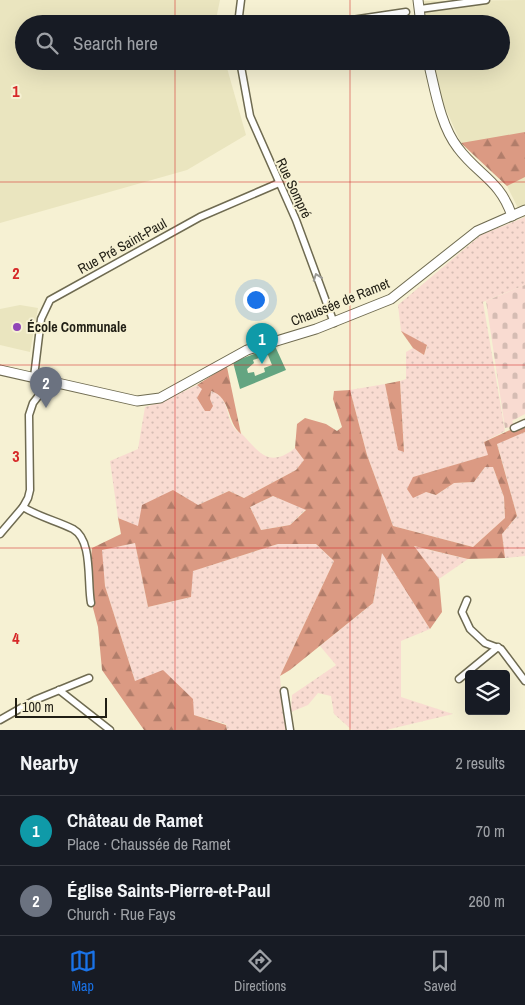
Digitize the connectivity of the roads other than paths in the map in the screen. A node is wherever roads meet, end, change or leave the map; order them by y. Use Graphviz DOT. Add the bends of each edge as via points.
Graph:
graph roads {
  1 [pos="241,0"];
  2 [pos="486,0"];
  3 [pos="419,5"];
  4 [pos="406,12"];
  5 [pos="239,15"];
  6 [pos="386,15"];
  7 [pos="242,70"];
  8 [pos="430,70"];
  9 [pos="280,183"];
  10 [pos="525,210"];
  11 [pos="512,216"];
  12 [pos="334,323"];
  13 [pos="0,370"];
  14 [pos="34,377"];
  15 [pos="50,381"];
  16 [pos="525,423"];
  17 [pos="514,428"];
  18 [pos="23,507"];
  19 [pos="0,534"];
  20 [pos="467,600"];
  21 [pos="91,603"];
  22 [pos="498,646"];
  23 [pos="88,678"];
  24 [pos="459,679"];
  25 [pos="525,681"];
  26 [pos="59,690"];
  27 [pos="284,691"];
  28 [pos="0,720"];
  29 [pos="110,730"];
  30 [pos="290,730"];
  1 -- 5 [label="street"];
  2 -- 3 [label="street"];
  4 -- 6 [label="street"];
  7 -- 9 [label="street, Rue Sompré" via="250,116"];
  8 -- 11 [label="main road" via="442,115 458,148 502,192"];
  12 -- 9 [label="street, Rue Sompré, one-way"];
  9 -- 14 [label="street, Rue Pré Saint-Paul" via="200,217 50,300 40,319"];
  10 -- 11 [label="main road, Chaussée de Ramet"];
  11 -- 12 [label="main road, Chaussée de Ramet" via="477,232 391,299"];
  12 -- 15 [label="main road, Chaussée de Ramet" via="248,350 154,400 137,401"];
  13 -- 14 [label="main road"];
  14 -- 15 [label="main road"];
  15 -- 18 [label="street" via="33,403 29,415 30,490"];
  16 -- 17 [label="street"];
  18 -- 19 [label="street"];
  18 -- 21 [label="street" via="81,534 86,545"];
  20 -- 22 [label="street" via="462,612 470,629 485,643"];
  22 -- 24 [label="street"];
  22 -- 25 [label="street"];
  23 -- 26 [label="street"];
  26 -- 28 [label="street"];
  26 -- 29 [label="street"];
  27 -- 30 [label="street"];
}
